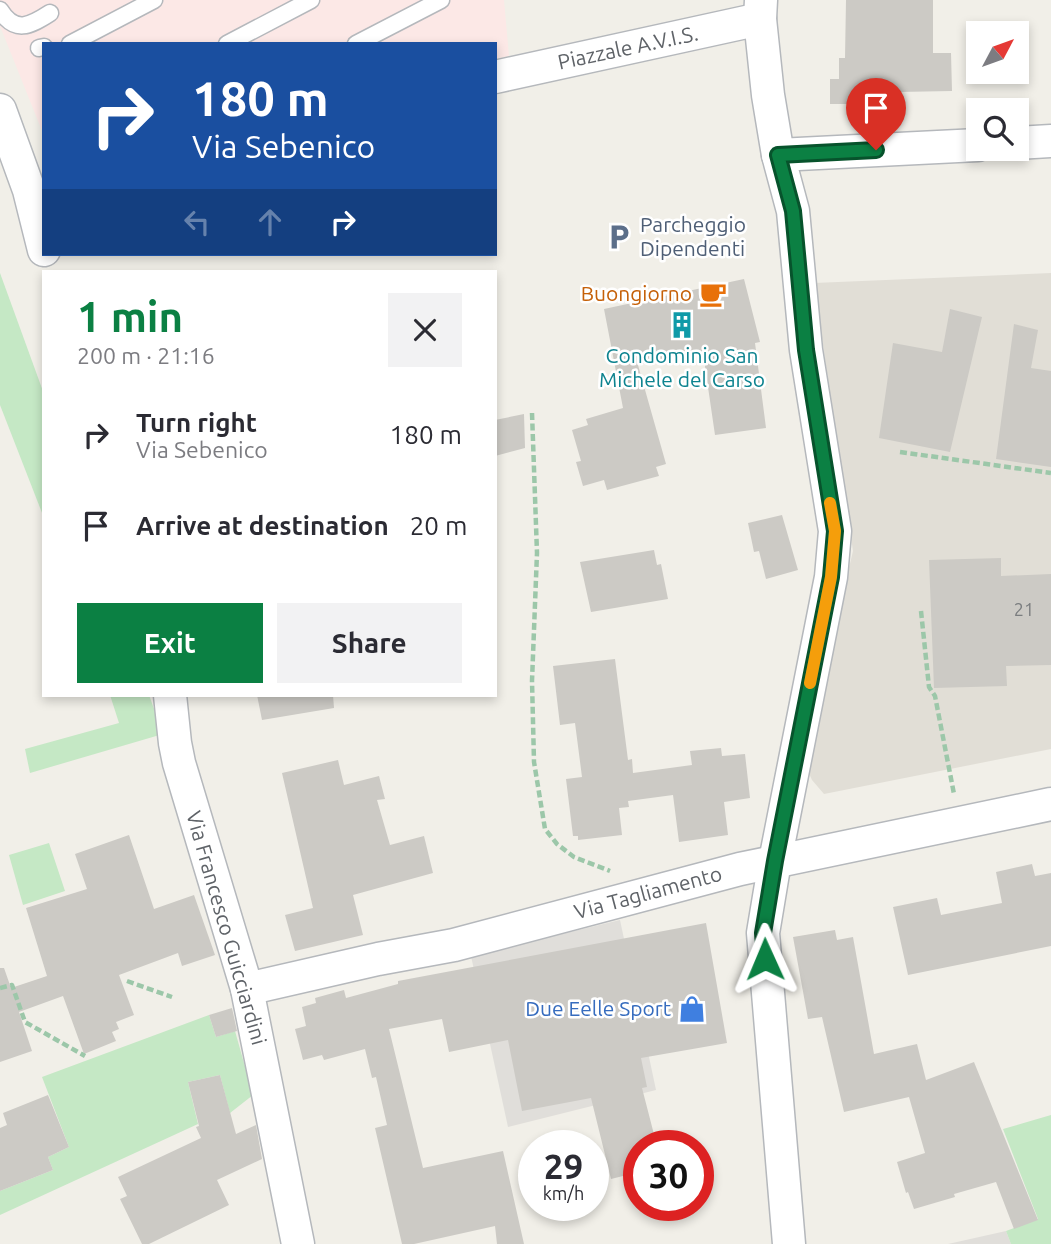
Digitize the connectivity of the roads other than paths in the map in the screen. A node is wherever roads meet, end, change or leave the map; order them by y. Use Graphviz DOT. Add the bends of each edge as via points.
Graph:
graph roads {
  1 [pos="9,0"];
  2 [pos="154,0"];
  3 [pos="311,0"];
  4 [pos="441,0"];
  5 [pos="0,5"];
  6 [pos="0,10"];
  7 [pos="760,10"];
  8 [pos="50,13"];
  9 [pos="74,42"];
  10 [pos="231,42"];
  11 [pos="360,42"];
  12 [pos="497,76"];
  13 [pos="0,110"];
  14 [pos="1051,141"];
  15 [pos="1029,142"];
  16 [pos="966,146"];
  17 [pos="778,155"];
  18 [pos="36,186"];
  19 [pos="42,236"];
  20 [pos="170,697"];
  21 [pos="1051,804"];
  22 [pos="775,861"];
  23 [pos="247,989"];
  24 [pos="298,1244"];
  25 [pos="789,1244"];
  1 -- 5 [label="lane"];
  2 -- 9 [label="lane"];
  3 -- 10 [label="lane"];
  4 -- 11 [label="lane"];
  6 -- 8 [label="lane" via="21,26"];
  7 -- 12 [label="street, Piazzale A.V.I.S."];
  7 -- 17 [label="street"];
  13 -- 18 [label="street"];
  14 -- 15 [label="street"];
  16 -- 17 [label="street"];
  17 -- 22 [label="street" via="793,211 806,350 835,531 831,577"];
  18 -- 19 [label="street"];
  20 -- 23 [label="street, Via Francesco Guicciardini" via="179,764"];
  21 -- 22 [label="street, Via Tagliamento"];
  22 -- 23 [label="street, Via Tagliamento" via="454,945"];
  22 -- 25 [label="street" via="763,933"];
  23 -- 24 [label="street, Via Francesco Guicciardini"];
}
